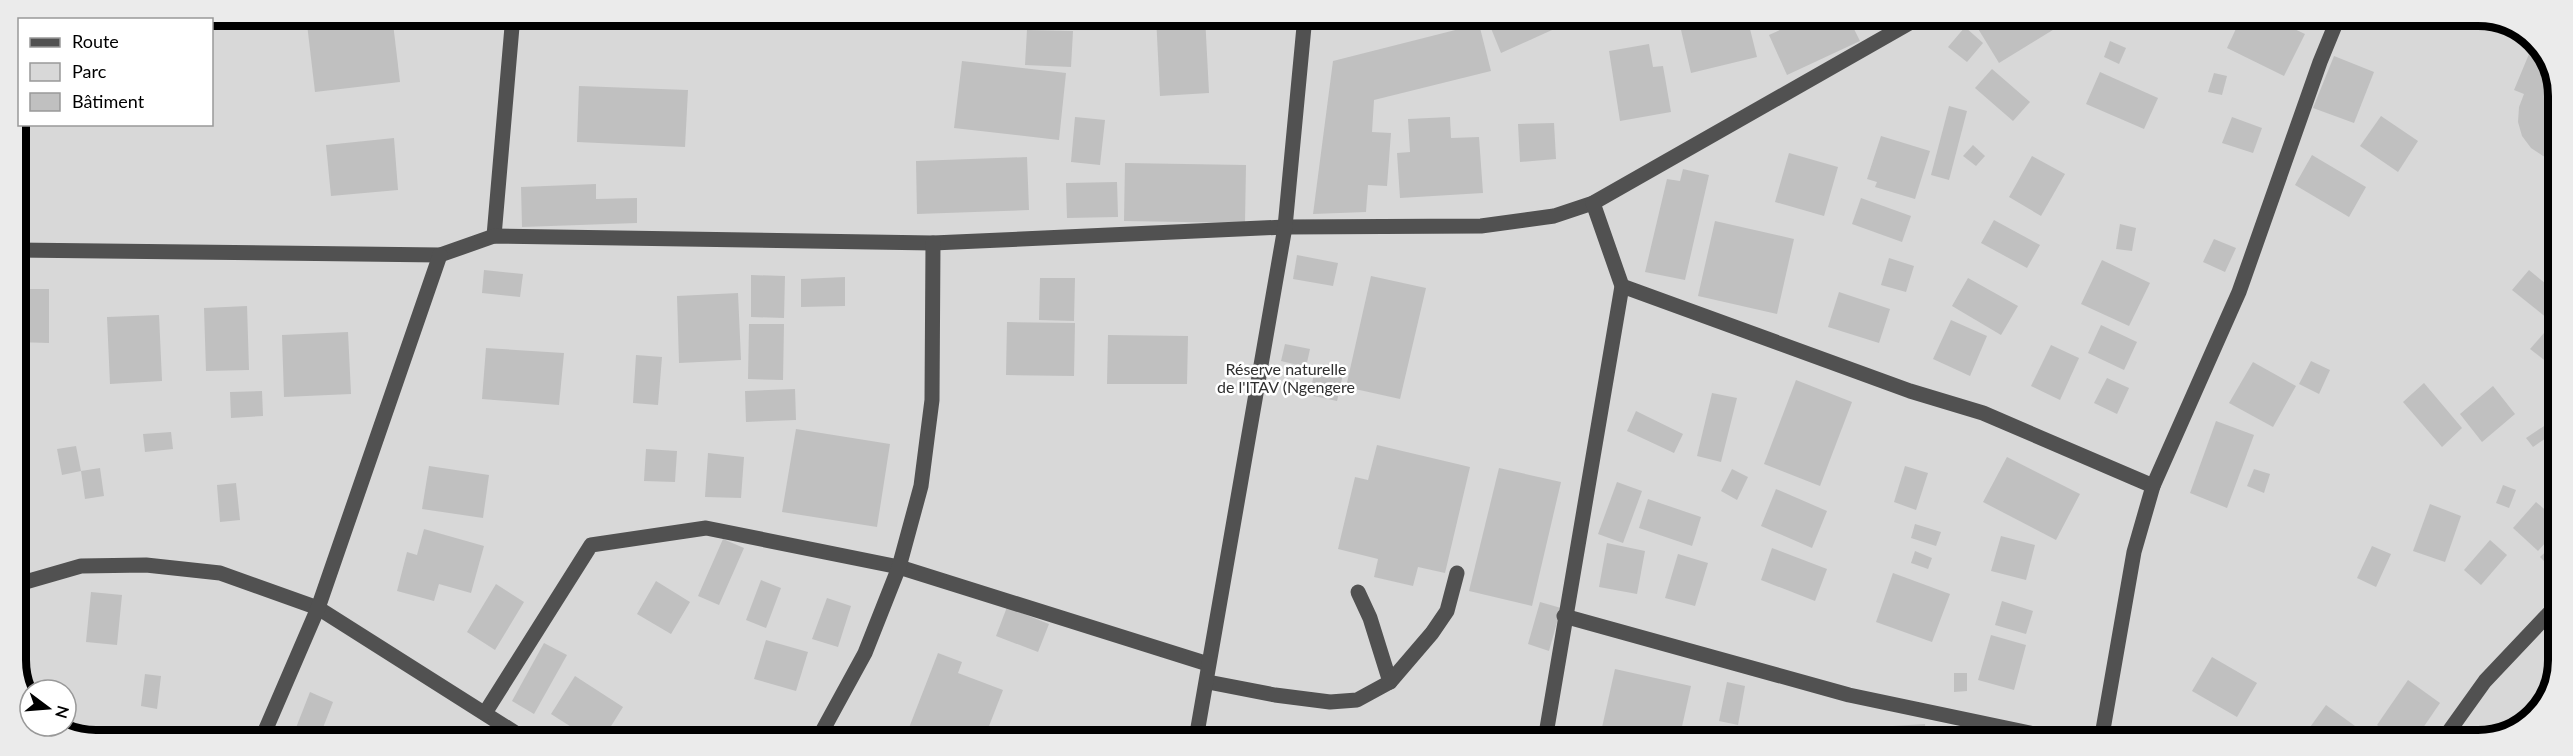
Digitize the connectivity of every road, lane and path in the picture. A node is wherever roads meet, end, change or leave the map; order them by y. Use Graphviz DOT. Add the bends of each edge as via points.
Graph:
graph roads {
  1 [pos="512,26"];
  2 [pos="1304,26"];
  3 [pos="1904,26"];
  4 [pos="2335,26"];
  5 [pos="1593,203"];
  6 [pos="1285,227"];
  7 [pos="494,236"];
  8 [pos="933,243"];
  9 [pos="26,250"];
  10 [pos="440,255"];
  11 [pos="1622,286"];
  12 [pos="2153,486"];
  13 [pos="899,567"];
  14 [pos="1457,573"];
  15 [pos="26,582"];
  16 [pos="1358,592"];
  17 [pos="318,608"];
  18 [pos="2548,615"];
  19 [pos="1564,616"];
  20 [pos="1208,664"];
  21 [pos="1208,681"];
  22 [pos="1390,682"];
  23 [pos="485,713"];
  24 [pos="265,730"];
  25 [pos="511,730"];
  26 [pos="823,730"];
  27 [pos="1198,730"];
  28 [pos="1547,730"];
  29 [pos="2017,730"];
  30 [pos="2104,730"];
  31 [pos="2450,730"];
  1 -- 7 [label="street"];
  2 -- 6 [label="street"];
  3 -- 5 [label="street"];
  4 -- 12 [label="street" via="2239,292"];
  5 -- 6 [label="street" via="1554,216 1481,226"];
  5 -- 11 [label="street"];
  6 -- 8 [label="street"];
  6 -- 20 [label="street"];
  7 -- 8 [label="street"];
  7 -- 10 [label="street"];
  8 -- 13 [label="street" via="932,399 921,486"];
  9 -- 10 [label="street"];
  10 -- 17 [label="street"];
  11 -- 12 [label="street" via="1910,391 1983,413"];
  11 -- 19 [label="street"];
  12 -- 30 [label="street" via="2134,552"];
  13 -- 20 [label="street"];
  13 -- 23 [label="street" via="706,528 591,544"];
  13 -- 26 [label="street" via="865,653"];
  14 -- 22 [label="street" via="1447,610"];
  15 -- 17 [label="street" via="81,566 146,565 220,573"];
  16 -- 22 [label="street"];
  17 -- 23 [label="street"];
  17 -- 24 [label="street"];
  18 -- 31 [label="street" via="2485,681"];
  19 -- 28 [label="street"];
  19 -- 29 [label="street" via="1849,694"];
  20 -- 21 [label="street"];
  21 -- 22 [label="street" via="1330,702 1358,700"];
  21 -- 27 [label="street"];
  23 -- 25 [label="street"];
}
